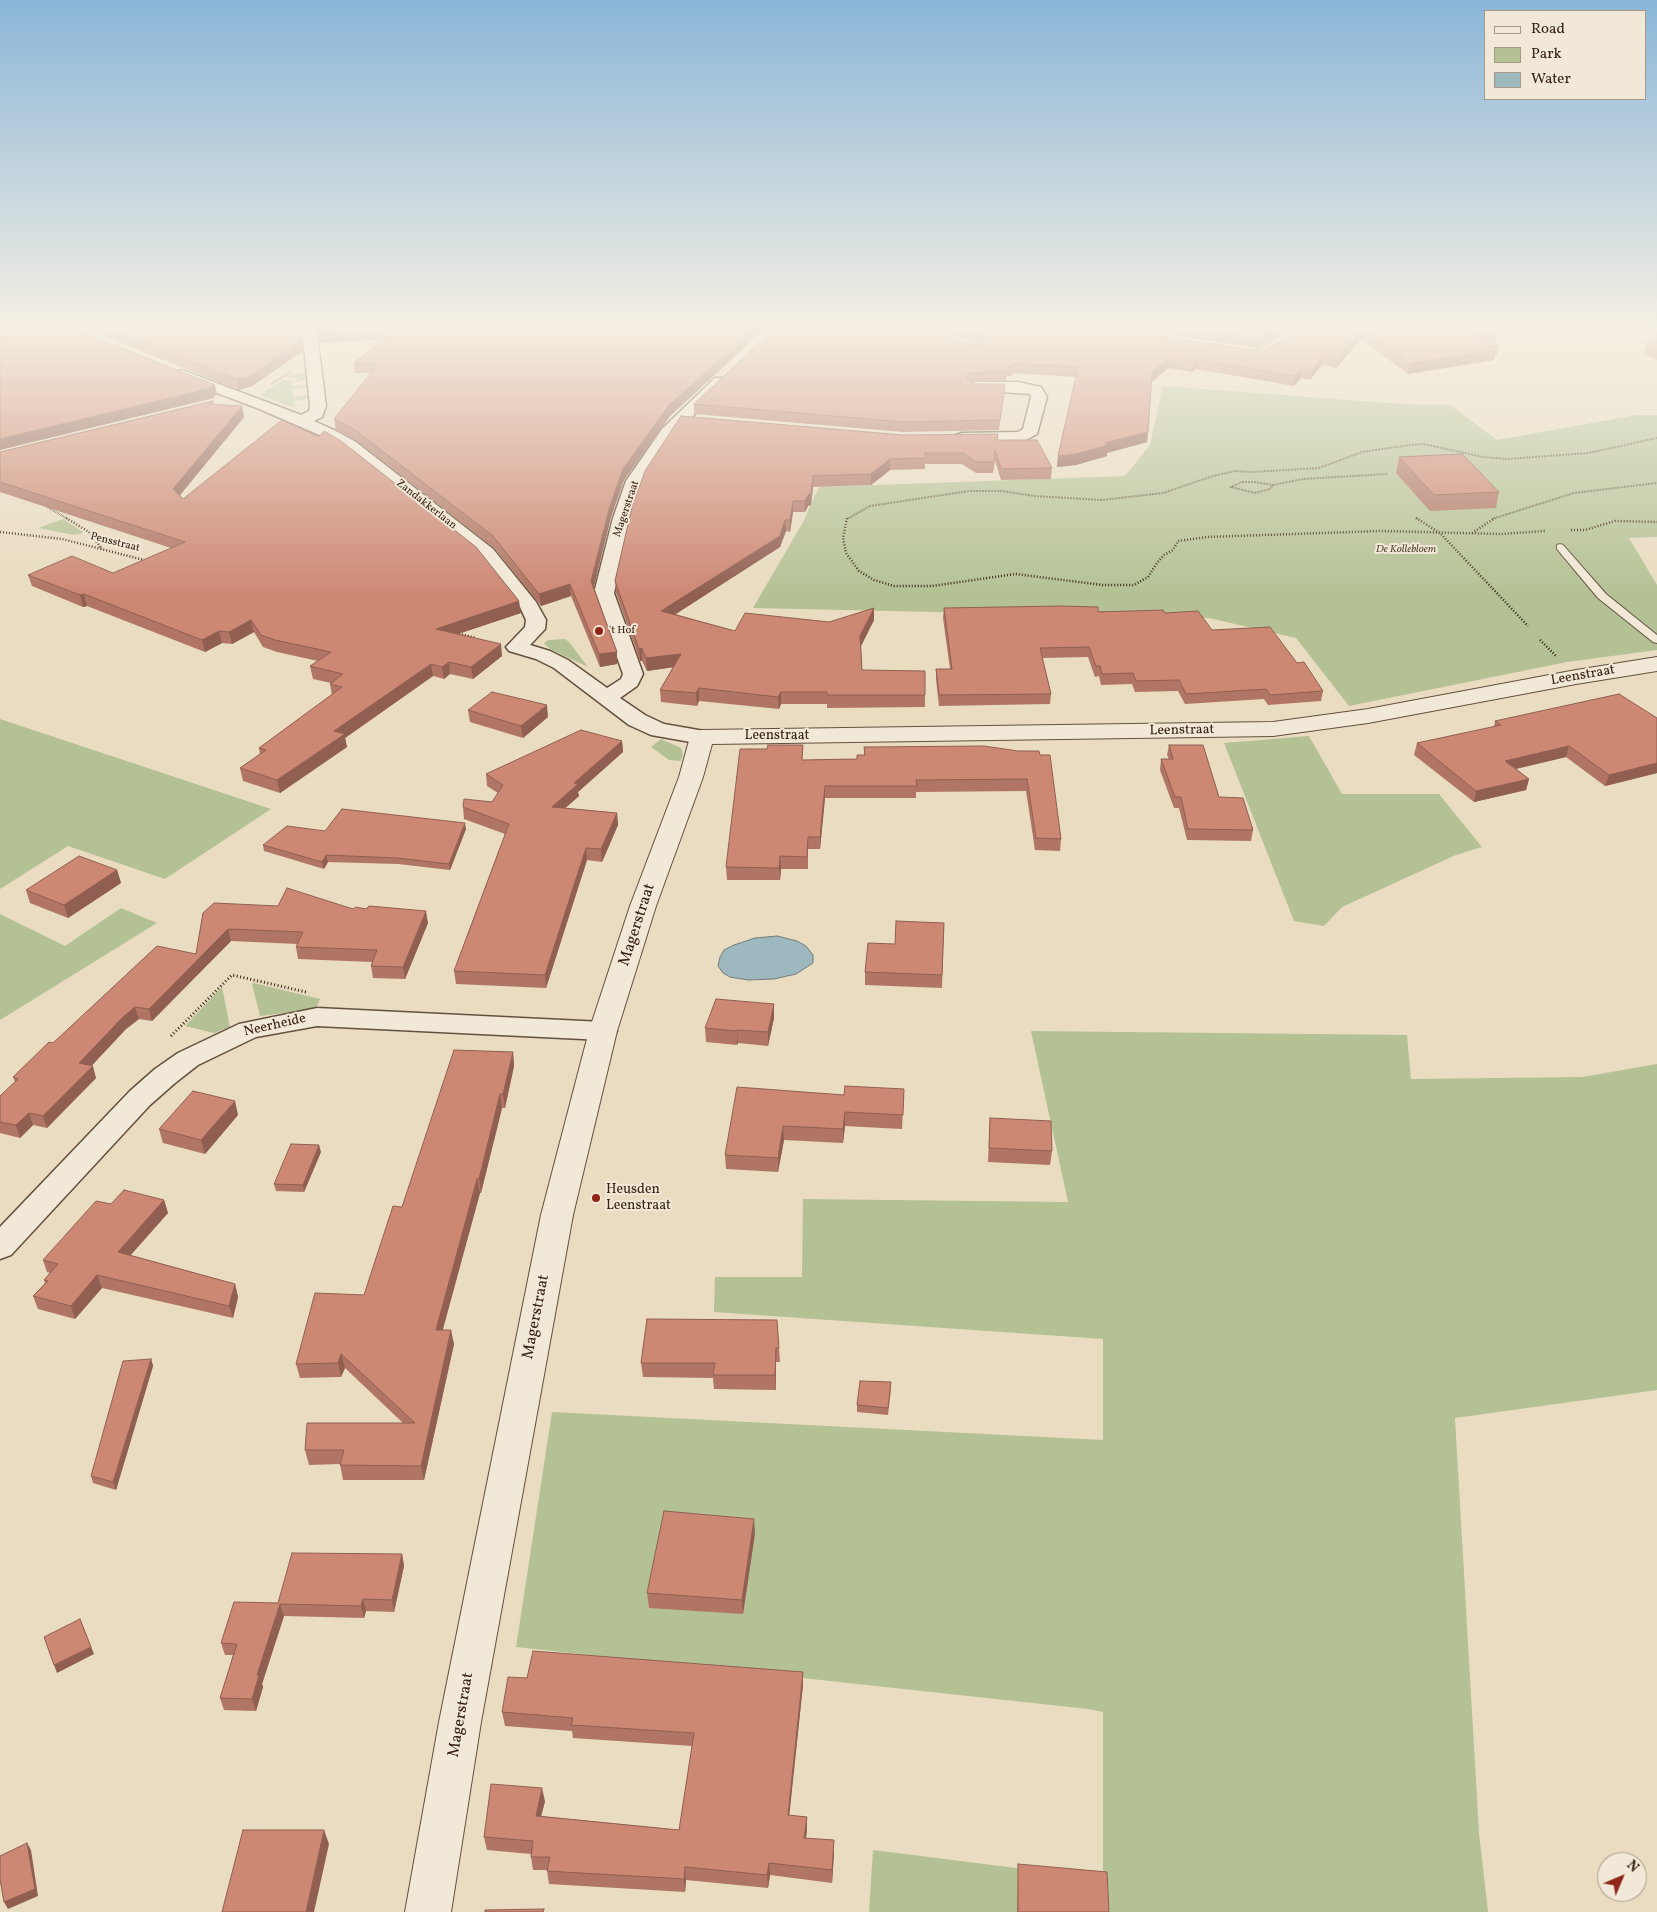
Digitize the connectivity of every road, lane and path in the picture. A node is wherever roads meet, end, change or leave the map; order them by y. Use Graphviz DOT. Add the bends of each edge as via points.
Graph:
graph roads {
  1 [pos="290,416"];
  2 [pos="312,416"];
  3 [pos="681,416"];
  4 [pos="1034,416"];
  5 [pos="677,420"];
  6 [pos="302,421"];
  7 [pos="697,422"];
  8 [pos="950,438"];
  9 [pos="1657,438"];
  10 [pos="1387,474"];
  11 [pos="1657,483"];
  12 [pos="1273,485"];
  13 [pos="42,504"];
  14 [pos="1416,518"];
  15 [pos="1657,522"];
  16 [pos="1566,530"];
  17 [pos="1548,531"];
  18 [pos="0,532"];
  19 [pos="1440,534"];
  20 [pos="1471,534"];
  21 [pos="1560,547"];
  22 [pos="104,550"];
  23 [pos="155,562"];
  24 [pos="1528,626"];
  25 [pos="454,633"];
  26 [pos="1657,640"];
  27 [pos="516,646"];
  28 [pos="1657,664"];
  29 [pos="607,698"];
  30 [pos="702,736"];
  31 [pos="603,1032"];
  32 [pos="0,1247"];
  33 [pos="428,1912"];
  1 -- 6 [label="street, Zandakkerlaan"];
  2 -- 6 [label="street"];
  3 -- 5 [label="street, Magerstraat"];
  4 -- 8 [label="street" via="1031,431 1022,437"];
  5 -- 7 [label="street"];
  5 -- 29 [label="street, Magerstraat" via="636,481 622,518 604,593 634,674 630,682"];
  6 -- 27 [label="street, Zandakkerlaan" via="350,446 486,553 529,606 536,620 535,630"];
  9 -- 19 [label="path" via="1589,453 1507,459 1483,458 1423,444 1410,445 1362,452 1319,468 1235,471 1163,493 1102,500 1002,491 941,494 870,506 847,518 843,538 846,553 859,570 874,580 894,586 932,586 1015,574 1103,585 1134,585 1148,577 1178,541 1207,537 1380,531"];
  10 -- 12 [label="path" via="1303,479"];
  11 -- 20 [label="path" via="1574,493 1493,519"];
  12 -- 12 [label="path" via="1255,493 1231,487 1242,482"];
  13 -- 22 [label="path" via="89,532"];
  14 -- 19 [label="path"];
  15 -- 16 [label="path" via="1616,521 1585,530"];
  17 -- 20 [label="path"];
  18 -- 22 [label="path, Pensstraat" via="54,538"];
  19 -- 20 [label="path"];
  19 -- 24 [label="path"];
  21 -- 26 [label="lane" via="1602,596"];
  22 -- 23 [label="path, Pensstraat"];
  25 -- 27 [label="path"];
  27 -- 29 [label="street" via="561,664"];
  28 -- 30 [label="street, Leenstraat" via="1368,716 1273,729"];
  29 -- 30 [label="street" via="637,720 658,730"];
  30 -- 31 [label="street, Magerstraat" via="691,777 643,906"];
  31 -- 32 [label="street, Neerheide" via="317,1017 249,1030 188,1059 165,1076 140,1098"];
  31 -- 33 [label="street, Magerstraat" via="554,1230 460,1722"];
}
